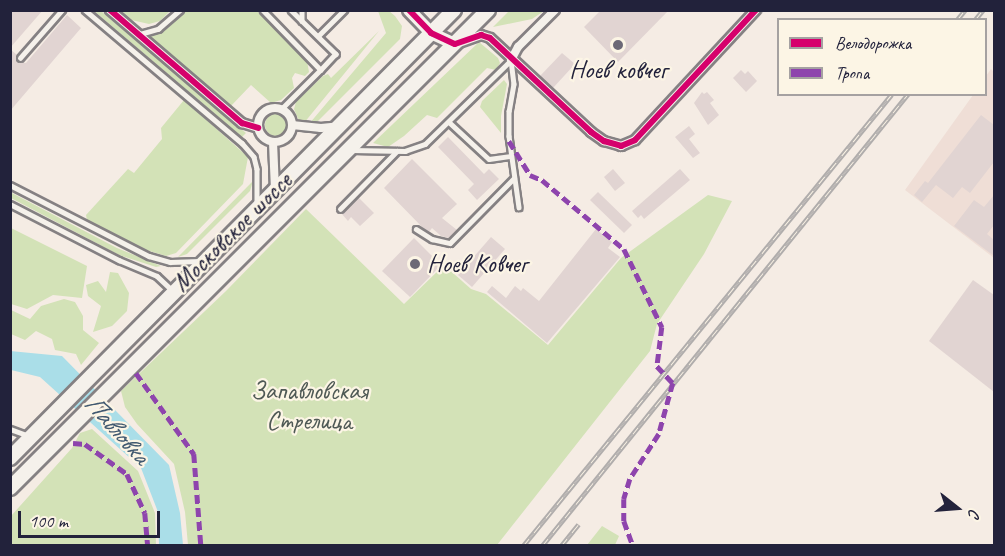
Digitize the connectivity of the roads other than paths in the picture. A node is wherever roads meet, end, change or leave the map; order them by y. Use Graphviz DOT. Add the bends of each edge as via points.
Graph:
graph roads {
  1 [pos="62,10"];
  2 [pos="85,10"];
  3 [pos="110,10"];
  4 [pos="180,10"];
  5 [pos="263,10"];
  6 [pos="291,10"];
  7 [pos="302,10"];
  8 [pos="344,10"];
  9 [pos="409,10"];
  10 [pos="454,10"];
  11 [pos="488,10"];
  12 [pos="555,10"];
  13 [pos="756,10"];
  14 [pos="302,21"];
  15 [pos="431,33"];
  16 [pos="138,34"];
  17 [pos="318,36"];
  18 [pos="455,44"];
  19 [pos="21,58"];
  20 [pos="511,60"];
  21 [pos="321,70"];
  22 [pos="282,109"];
  23 [pos="449,122"];
  24 [pos="292,125"];
  25 [pos="339,126"];
  26 [pos="258,128"];
  27 [pos="273,142"];
  28 [pos="349,150"];
  29 [pos="397,151"];
  30 [pos="511,156"];
  31 [pos="514,178"];
  32 [pos="10,185"];
  33 [pos="275,191"];
  34 [pos="10,204"];
  35 [pos="519,207"];
  36 [pos="340,209"];
  37 [pos="255,211"];
  38 [pos="416,230"];
  39 [pos="206,260"];
  40 [pos="174,292"];
  41 [pos="10,429"];
  42 [pos="32,437"];
  43 [pos="10,458"];
  44 [pos="10,488"];
  1 -- 19 [label="lane"];
  2 -- 37 [label="lane" via="254,157 258,174"];
  3 -- 16 [label="street"];
  4 -- 16 [label="lane" via="158,29"];
  5 -- 21 [label="lane"];
  6 -- 14 [label="lane"];
  7 -- 14 [label="lane"];
  8 -- 17 [label="lane"];
  9 -- 15 [label="street"];
  10 -- 15 [label="main road, Московское шоссе"];
  11 -- 18 [label="main road, Московское шоссе"];
  12 -- 20 [label="street" via="518,47"];
  13 -- 20 [label="street" via="628,145 614,145 591,132"];
  14 -- 17 [label="lane"];
  15 -- 18 [label="street"];
  15 -- 25 [label="main road, Московское шоссе"];
  16 -- 26 [label="street" via="242,123"];
  17 -- 21 [label="lane" via="336,54"];
  18 -- 20 [label="street" via="486,35"];
  18 -- 28 [label="main road, Московское шоссе"];
  20 -- 23 [label="lane"];
  20 -- 30 [label="lane"];
  21 -- 22 [label="lane"];
  22 -- 24 [label="street" via="290,116"];
  22 -- 26 [label="street" via="272,108 263,113"];
  23 -- 29 [label="lane" via="425,144"];
  23 -- 30 [label="lane" via="489,159"];
  24 -- 25 [label="street"];
  24 -- 27 [label="street" via="286,138"];
  25 -- 33 [label="main road, Московское шоссе"];
  26 -- 27 [label="street" via="263,138"];
  27 -- 33 [label="street"];
  28 -- 29 [label="lane"];
  28 -- 44 [label="main road, Московское шоссе"];
  29 -- 36 [label="lane"];
  30 -- 31 [label="lane"];
  31 -- 35 [label="lane"];
  31 -- 38 [label="lane" via="450,243"];
  32 -- 39 [label="lane" via="149,256 180,263"];
  33 -- 37 [label="main road, Московское шоссе"];
  34 -- 40 [label="lane" via="157,276"];
  37 -- 39 [label="main road, Московское шоссе"];
  39 -- 40 [label="main road, Московское шоссе"];
  40 -- 42 [label="main road, Московское шоссе"];
  41 -- 42 [label="lane"];
  42 -- 43 [label="main road, Московское шоссе"];
}
